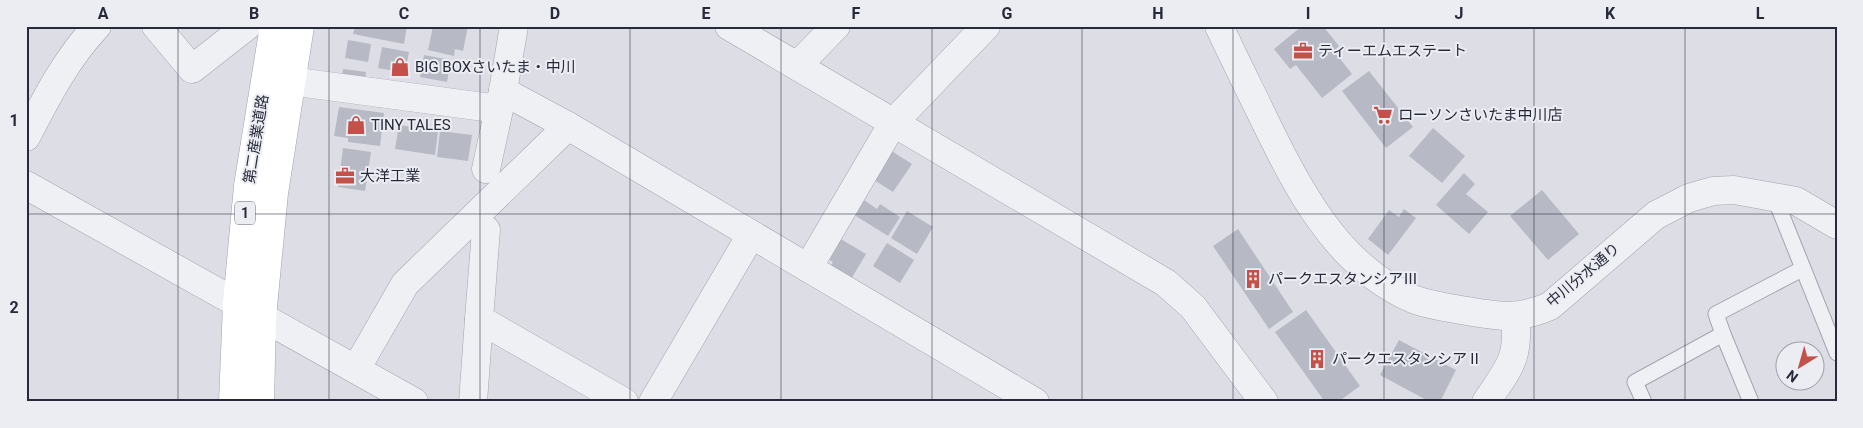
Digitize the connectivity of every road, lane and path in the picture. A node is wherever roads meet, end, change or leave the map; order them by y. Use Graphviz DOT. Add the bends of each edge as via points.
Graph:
graph roads {
  1 [pos="97,26"];
  2 [pos="156,26"];
  3 [pos="247,26"];
  4 [pos="274,26"];
  5 [pos="300,26"];
  6 [pos="514,26"];
  7 [pos="729,26"];
  8 [pos="836,26"];
  9 [pos="986,26"];
  10 [pos="1219,26"];
  11 [pos="797,66"];
  12 [pos="290,81"];
  13 [pos="501,100"];
  14 [pos="893,123"];
  15 [pos="568,126"];
  16 [pos="26,136"];
  17 [pos="486,169"];
  18 [pos="26,185"];
  19 [pos="1774,196"];
  20 [pos="1837,225"];
  21 [pos="486,230"];
  22 [pos="751,235"];
  23 [pos="808,268"];
  24 [pos="1802,269"];
  25 [pos="237,304"];
  26 [pos="262,317"];
  27 [pos="1515,317"];
  28 [pos="480,319"];
  29 [pos="1723,334"];
  30 [pos="1837,353"];
  31 [pos="356,369"];
  32 [pos="993,391"];
  33 [pos="233,402"];
  34 [pos="260,402"];
  35 [pos="414,402"];
  36 [pos="473,402"];
  37 [pos="624,402"];
  38 [pos="653,402"];
  39 [pos="1035,402"];
  40 [pos="1264,402"];
  41 [pos="1486,402"];
  42 [pos="1644,402"];
  43 [pos="1750,402"];
  1 -- 16 [label="street" via="78,47"];
  2 -- 3 [label="street" via="192,69"];
  4 -- 25 [label="main road, 第二産業道路 / 1" via="248,186"];
  5 -- 12 [label="main road, 第二産業道路 / 1"];
  6 -- 13 [label="street"];
  7 -- 11 [label="street"];
  8 -- 11 [label="street"];
  9 -- 14 [label="street"];
  10 -- 27 [label="street, 中川分水通り" via="1290,172 1327,230 1345,251 1392,288 1414,299 1437,306"];
  11 -- 14 [label="street"];
  12 -- 13 [label="street"];
  12 -- 26 [label="main road, 第二産業道路 / 1" via="274,193"];
  13 -- 15 [label="street"];
  13 -- 17 [label="street"];
  14 -- 23 [label="street"];
  14 -- 40 [label="street" via="1166,283 1193,307"];
  15 -- 22 [label="street"];
  15 -- 31 [label="street" via="405,284"];
  18 -- 25 [label="street"];
  19 -- 20 [label="street, 中川分水通り" via="1796,201"];
  19 -- 24 [label="lane"];
  19 -- 27 [label="street, 中川分水通り" via="1734,190 1713,191 1689,198 1656,215 1550,306"];
  21 -- 28 [label="street"];
  22 -- 23 [label="street"];
  22 -- 38 [label="street"];
  23 -- 32 [label="street"];
  24 -- 29 [label="lane" via="1716,314"];
  24 -- 30 [label="lane"];
  25 -- 26 [label="street"];
  25 -- 33 [label="main road, 第二産業道路 / 1"];
  26 -- 31 [label="street"];
  26 -- 34 [label="main road, 第二産業道路 / 1"];
  27 -- 41 [label="street" via="1516,352"];
  28 -- 36 [label="street"];
  28 -- 37 [label="street"];
  29 -- 42 [label="lane" via="1635,382"];
  29 -- 43 [label="lane"];
  31 -- 35 [label="street"];
  32 -- 39 [label="street"];
}
